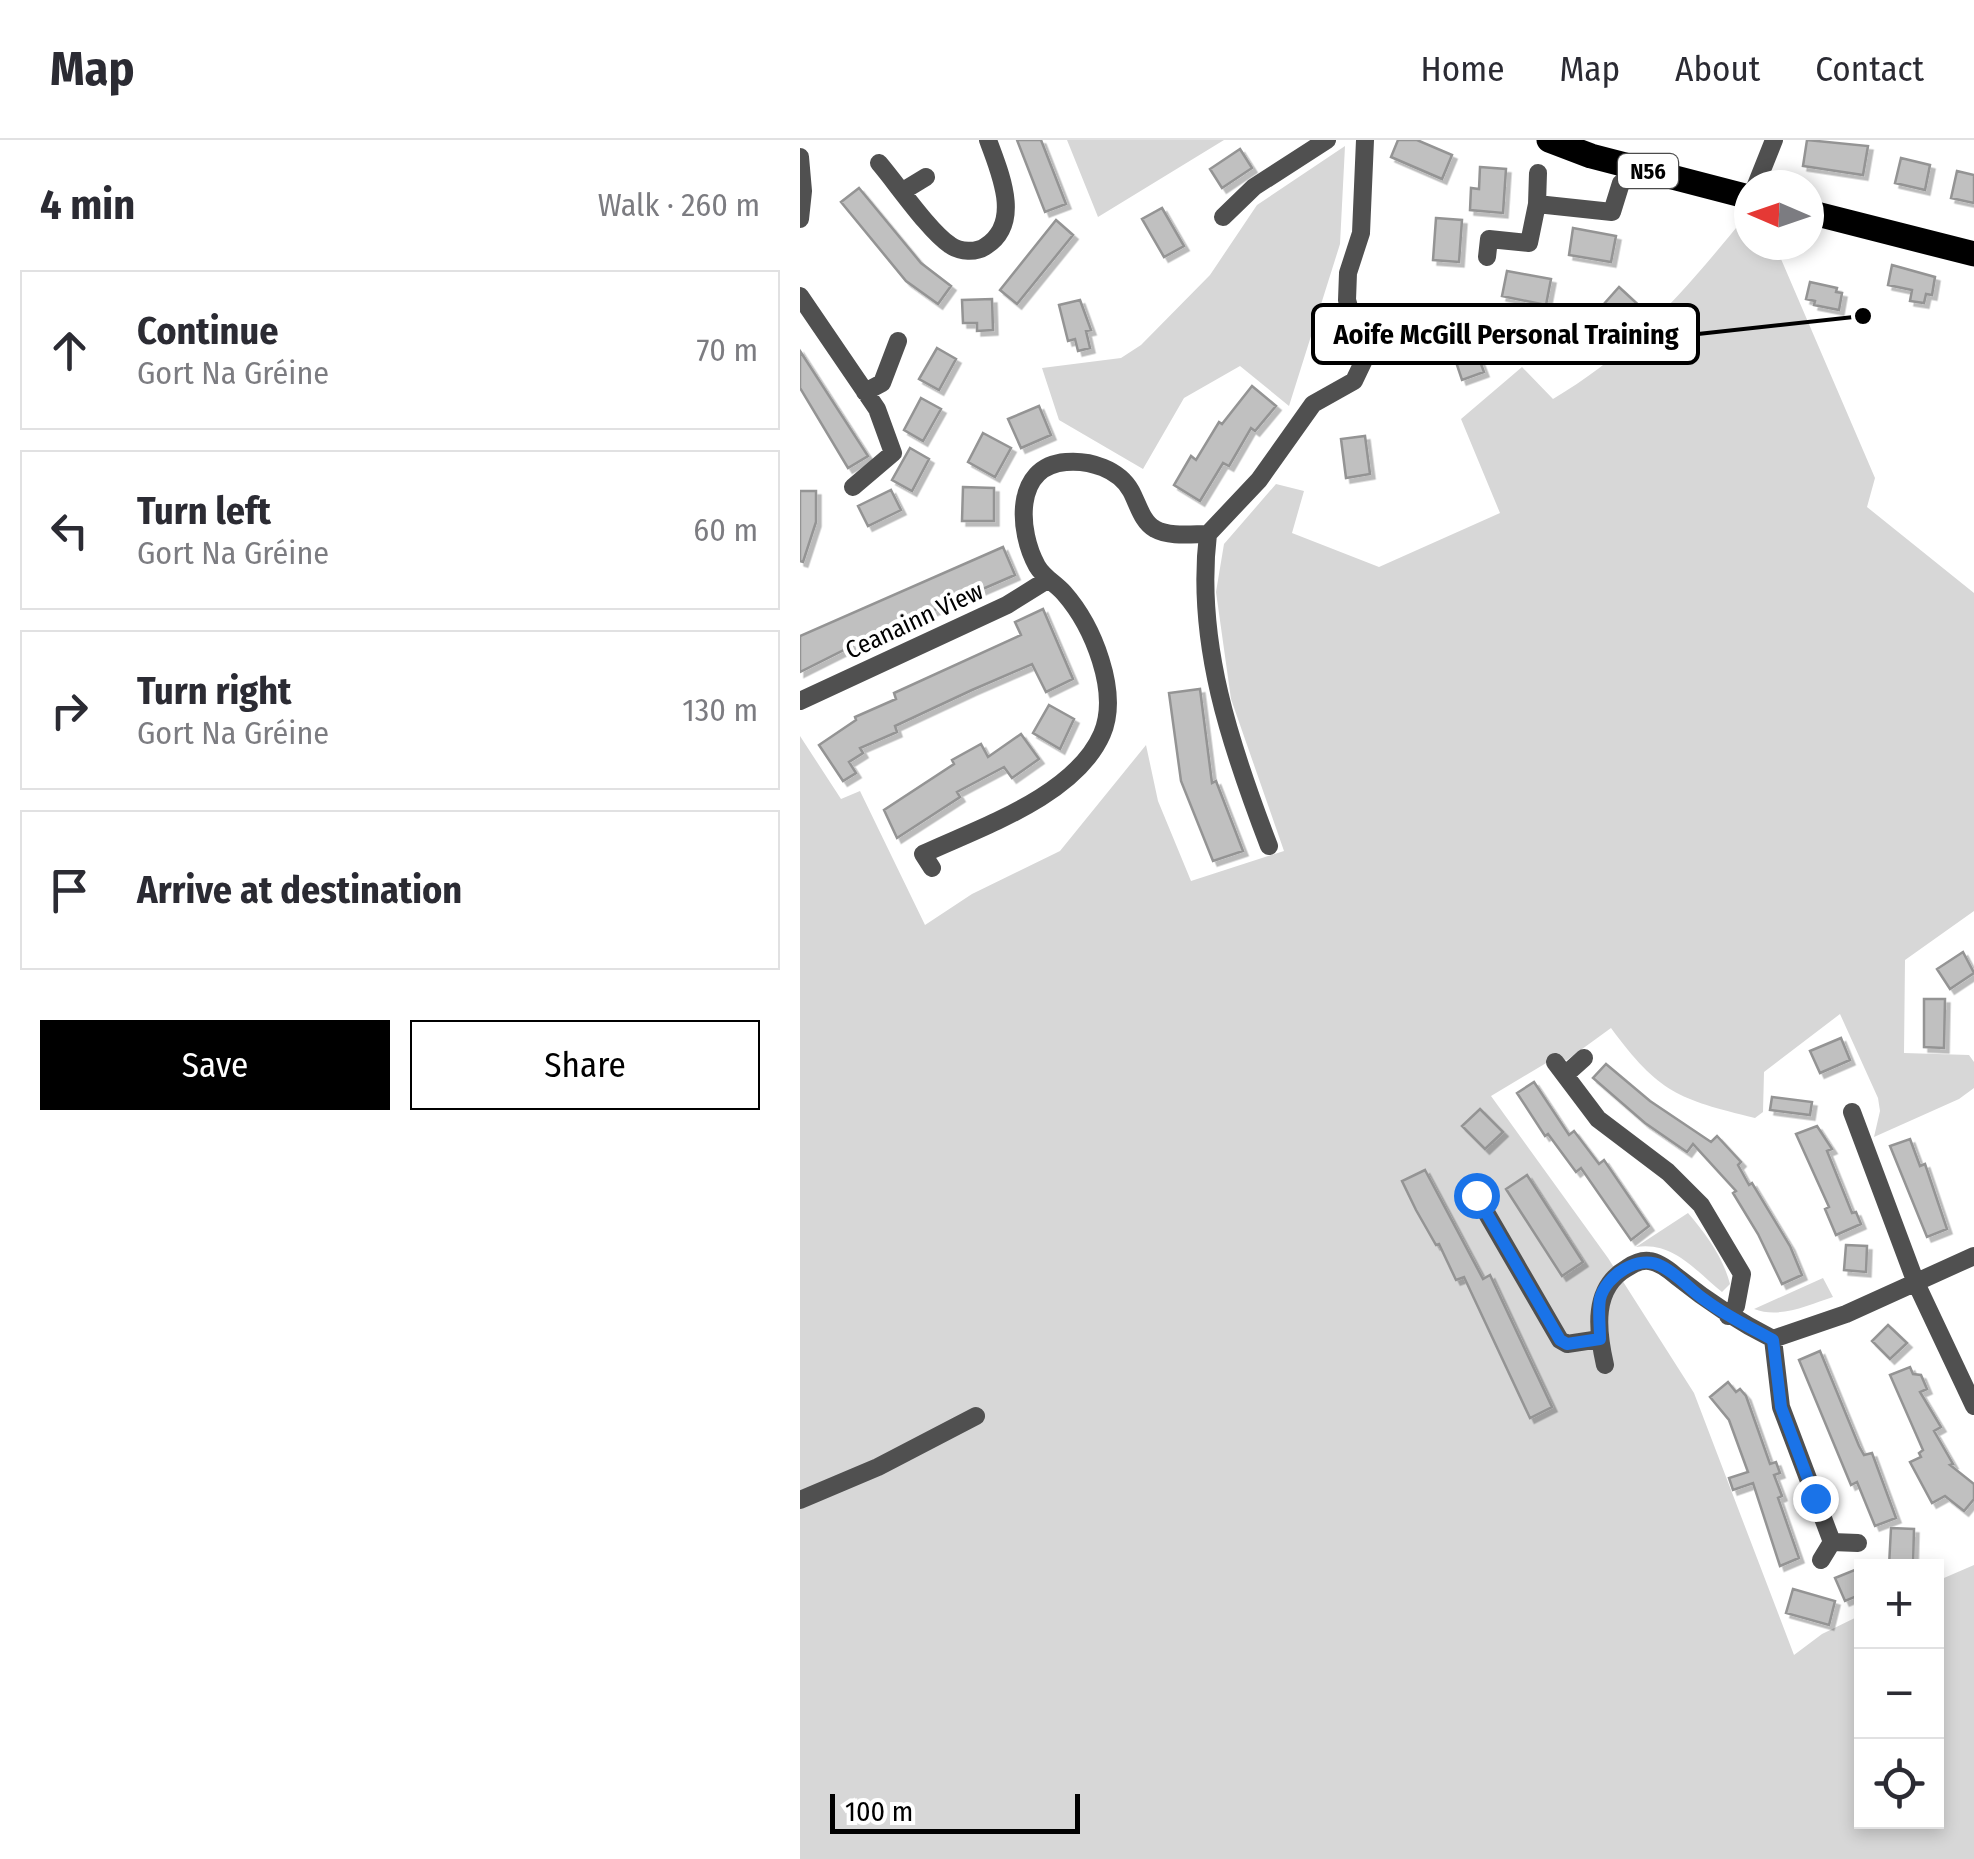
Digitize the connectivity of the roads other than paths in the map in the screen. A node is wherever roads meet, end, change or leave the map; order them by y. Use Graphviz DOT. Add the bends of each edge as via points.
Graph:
graph roads {
  1 [pos="988,140"];
  2 [pos="1327,140"];
  3 [pos="1365,140"];
  4 [pos="1549,140"];
  5 [pos="1774,140"];
  6 [pos="800,157"];
  7 [pos="879,163"];
  8 [pos="1641,170"];
  9 [pos="1762,170"];
  10 [pos="1538,174"];
  11 [pos="926,178"];
  12 [pos="903,192"];
  13 [pos="1734,193"];
  14 [pos="1537,204"];
  15 [pos="1824,216"];
  16 [pos="1223,218"];
  17 [pos="800,219"];
  18 [pos="1974,254"];
  19 [pos="1488,257"];
  20 [pos="800,296"];
  21 [pos="898,341"];
  22 [pos="866,392"];
  23 [pos="853,487"];
  24 [pos="1208,534"];
  25 [pos="1047,580"];
  26 [pos="800,701"];
  27 [pos="1269,846"];
  28 [pos="932,868"];
  29 [pos="1584,1058"];
  30 [pos="1852,1112"];
  31 [pos="1476,1195"];
  32 [pos="1974,1256"];
  33 [pos="1916,1283"];
  34 [pos="1728,1316"];
  35 [pos="1600,1339"];
  36 [pos="1773,1340"];
  37 [pos="1605,1365"];
  38 [pos="1974,1406"];
  39 [pos="976,1416"];
  40 [pos="800,1500"];
  41 [pos="1832,1542"];
  42 [pos="1858,1543"];
  43 [pos="1821,1560"];
  1 -- 12 [label="street" via="1006,200 1006,218 990,245 977,251 950,245"];
  2 -- 16 [label="street" via="1254,187"];
  3 -- 24 [label="street" via="1361,234 1347,300 1364,360 1354,380 1313,404 1259,480"];
  4 -- 8 [label="main road, N56"];
  5 -- 9 [label="street"];
  6 -- 17 [label="street"];
  7 -- 12 [label="street"];
  8 -- 13 [label="main road, N56"];
  8 -- 14 [label="street" via="1621,183 1612,212"];
  10 -- 14 [label="street"];
  11 -- 12 [label="street"];
  14 -- 19 [label="street" via="1529,243 1489,239"];
  15 -- 18 [label="main road"];
  20 -- 22 [label="street"];
  21 -- 22 [label="street" via="882,383"];
  22 -- 23 [label="street" via="893,453"];
  24 -- 25 [label="street" via="1150,527 1125,481 1100,466 1050,465 1027,489 1023,510 1031,552"];
  24 -- 27 [label="street" via="1207,611 1221,708"];
  25 -- 26 [label="street, Ceanainn View"];
  25 -- 28 [label="street" via="1064,593 1098,654 1107,680 1103,732 1070,777 923,854"];
  29 -- 34 [label="street" via="1560,1068 1598,1119 1701,1204 1742,1274"];
  30 -- 33 [label="street"];
  31 -- 35 [label="street" via="1560,1340"];
  32 -- 33 [label="street"];
  33 -- 36 [label="street"];
  33 -- 38 [label="street"];
  34 -- 35 [label="street" via="1650,1260 1619,1272 1600,1297"];
  34 -- 36 [label="street"];
  35 -- 37 [label="street"];
  36 -- 41 [label="street" via="1781,1407"];
  39 -- 40 [label="street"];
  41 -- 42 [label="street"];
  41 -- 43 [label="street"];
}
